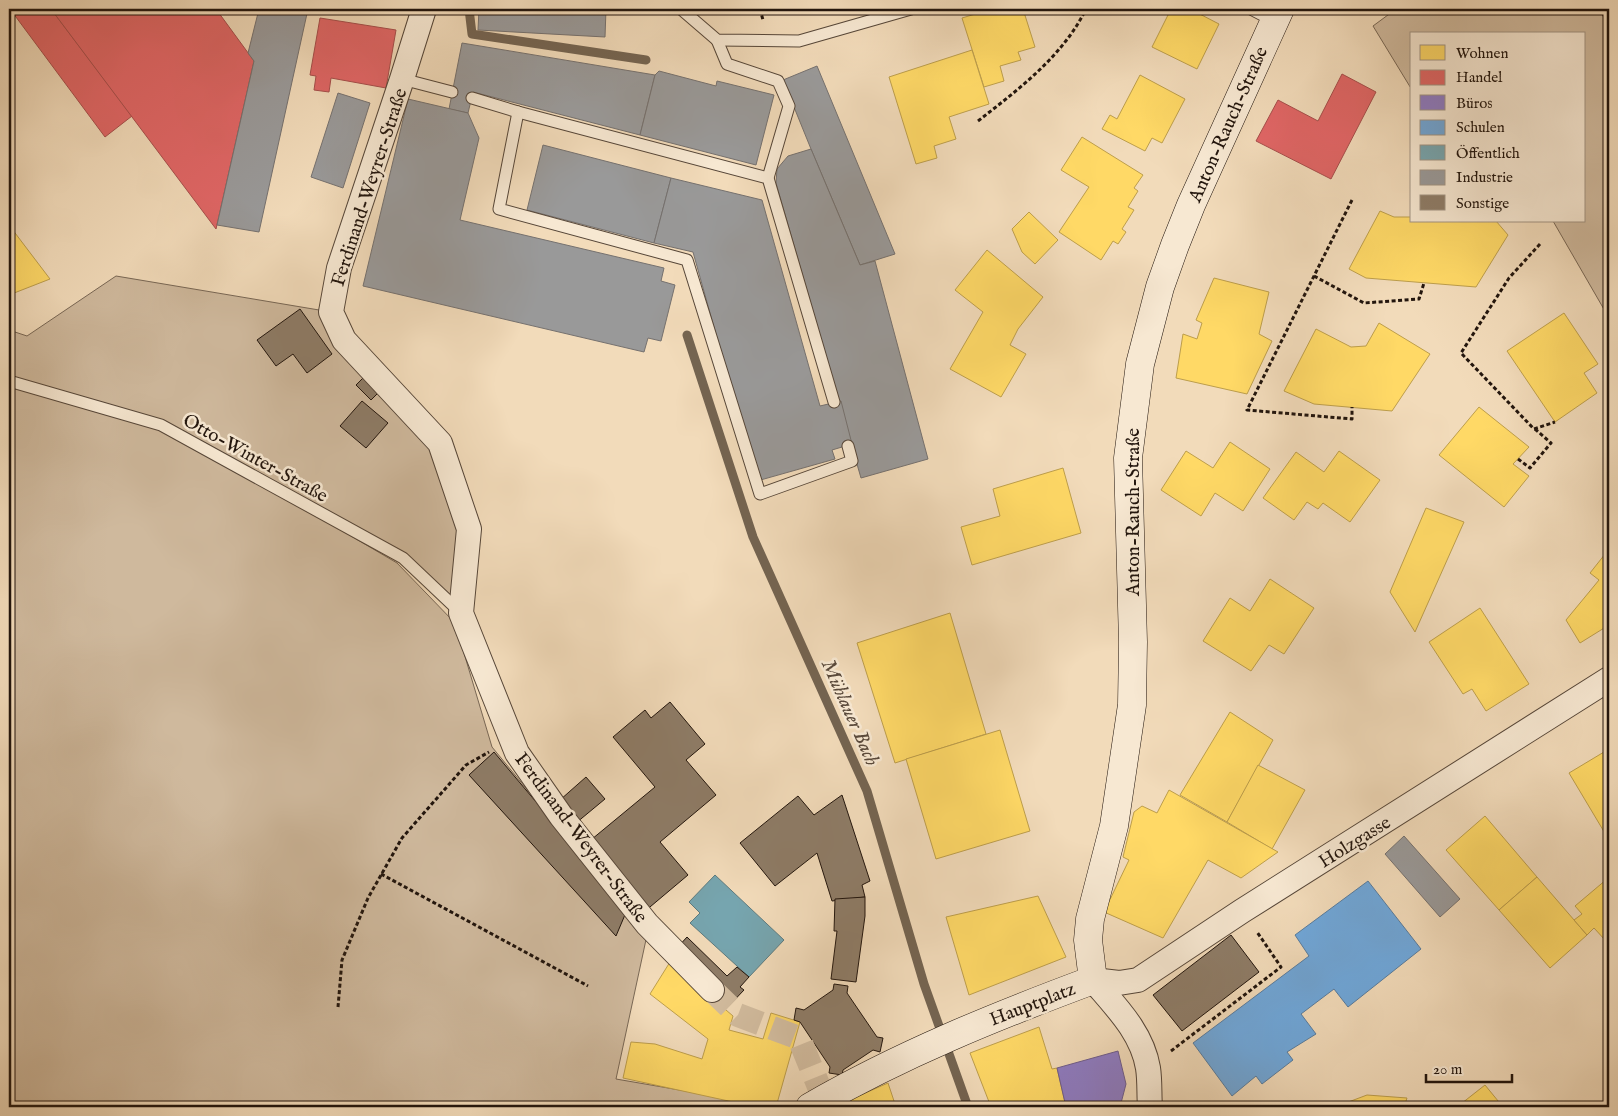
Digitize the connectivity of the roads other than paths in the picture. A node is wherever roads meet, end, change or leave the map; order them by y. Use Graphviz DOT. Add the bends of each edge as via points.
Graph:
graph roads {
  1 [pos="424,9"];
  2 [pos="681,9"];
  3 [pos="910,9"];
  4 [pos="1268,13"];
  5 [pos="717,40"];
  6 [pos="402,79"];
  7 [pos="452,92"];
  8 [pos="472,98"];
  9 [pos="518,112"];
  10 [pos="768,178"];
  11 [pos="9,381"];
  12 [pos="834,402"];
  13 [pos="848,446"];
  14 [pos="461,613"];
  15 [pos="1609,679"];
  16 [pos="1093,980"];
  17 [pos="712,990"];
  18 [pos="810,1107"];
  19 [pos="1150,1107"];
  1 -- 6 [label="street, Ferdinand-Weyrer-Straße"];
  2 -- 5 [label="lane"];
  3 -- 5 [label="lane" via="799,41"];
  4 -- 16 [label="main road, Anton-Rauch-Straße" via="1175,245 1160,287 1140,364 1128,458 1132,705 1114,826 1090,919 1088,940"];
  5 -- 10 [label="lane" via="727,64 778,81 789,106"];
  6 -- 7 [label="lane"];
  6 -- 14 [label="street, Ferdinand-Weyrer-Straße" via="339,268 331,312 344,340 440,443 469,528"];
  8 -- 9 [label="lane"];
  9 -- 10 [label="lane"];
  9 -- 13 [label="lane" via="499,209 687,260 760,494 852,461"];
  10 -- 12 [label="lane"];
  11 -- 14 [label="lane, Otto-Winter-Straße" via="161,425 403,558"];
  14 -- 17 [label="street, Ferdinand-Weyrer-Straße" via="516,753 647,924"];
  15 -- 16 [label="street, Holzgasse" via="1138,980"];
  16 -- 18 [label="main road, Hauptplatz" via="909,1055"];
  16 -- 19 [label="street, Hauptplatz" via="1130,1025 1142,1046 1148,1068"];
}
